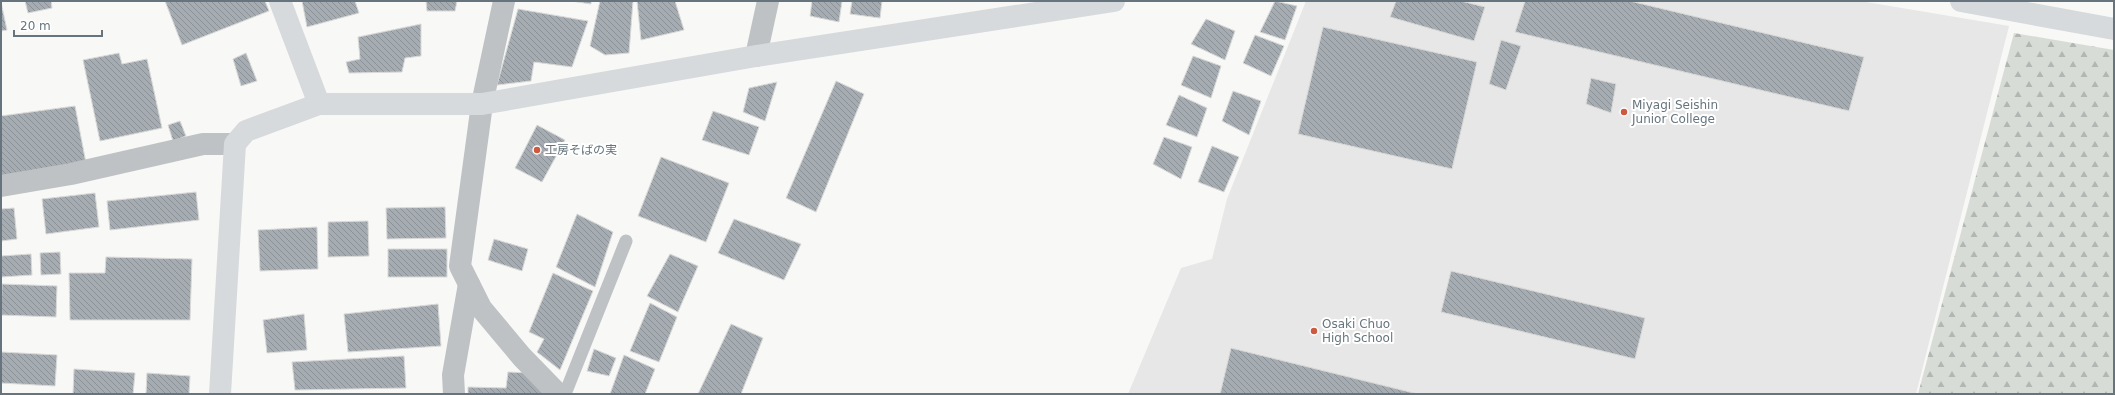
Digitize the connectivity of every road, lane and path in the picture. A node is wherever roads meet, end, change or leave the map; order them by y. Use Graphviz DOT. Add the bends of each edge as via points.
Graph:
graph roads {
  1 [pos="280,1"];
  2 [pos="504,1"];
  3 [pos="768,1"];
  4 [pos="1114,1"];
  5 [pos="1961,1"];
  6 [pos="2114,29"];
  7 [pos="756,56"];
  8 [pos="318,104"];
  9 [pos="482,104"];
  10 [pos="235,144"];
  11 [pos="1,186"];
  12 [pos="626,241"];
  13 [pos="469,284"];
  14 [pos="220,394"];
  15 [pos="454,394"];
  16 [pos="558,394"];
  17 [pos="565,394"];
  1 -- 8 [label="street"];
  2 -- 9 [label="street"];
  3 -- 7 [label="street"];
  4 -- 7 [label="street"];
  5 -- 6 [label="street"];
  7 -- 9 [label="street"];
  8 -- 9 [label="street"];
  8 -- 10 [label="street" via="246,131"];
  9 -- 13 [label="street" via="460,266"];
  10 -- 11 [label="street" via="203,144 71,174"];
  10 -- 14 [label="street"];
  12 -- 17 [label="lane"];
  13 -- 15 [label="street" via="453,375"];
  13 -- 16 [label="street" via="481,308 522,357"];
}
